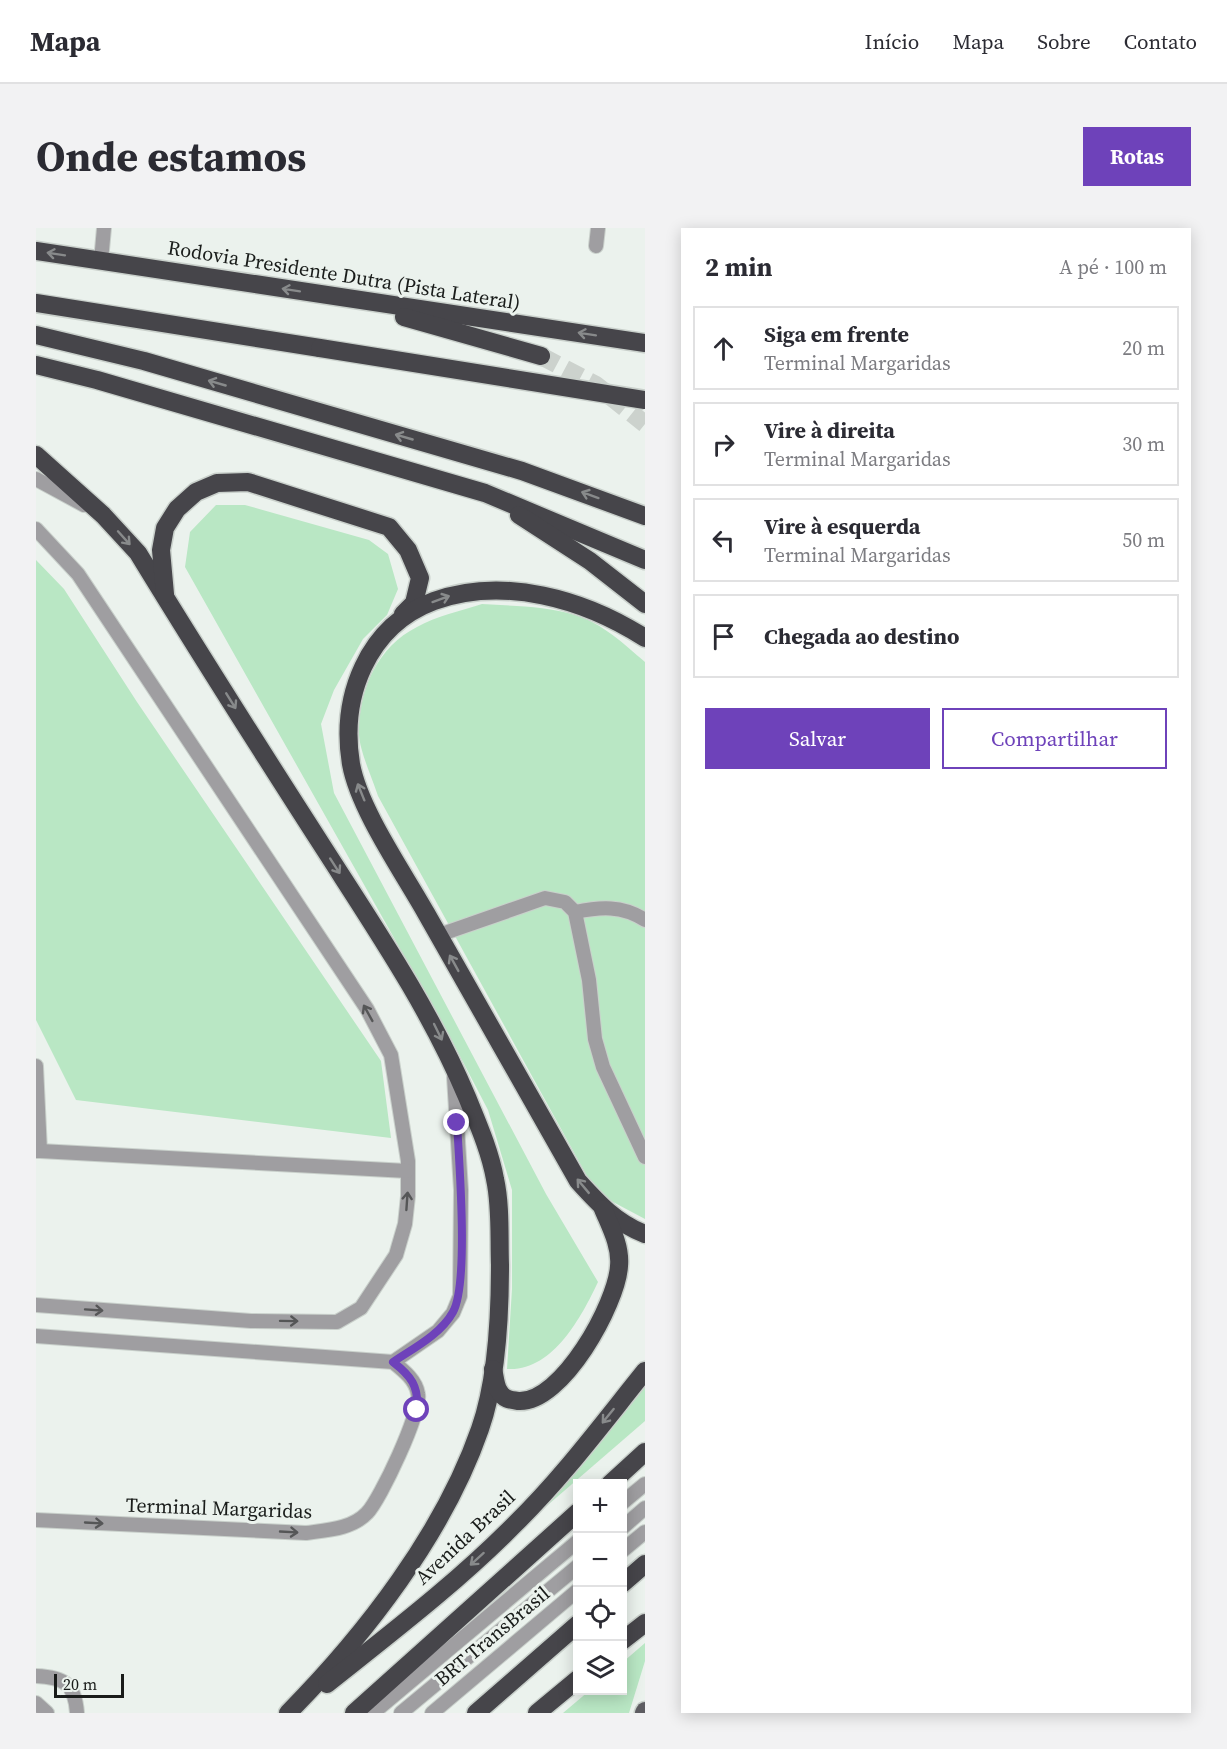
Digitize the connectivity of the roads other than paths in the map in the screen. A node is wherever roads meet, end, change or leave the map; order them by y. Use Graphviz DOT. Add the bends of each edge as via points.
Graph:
graph roads {
  1 [pos="104,228"];
  2 [pos="598,228"];
  3 [pos="596,246"];
  4 [pos="36,251"];
  5 [pos="100,261"];
  6 [pos="329,295"];
  7 [pos="36,303"];
  8 [pos="36,335"];
  9 [pos="645,343"];
  10 [pos="541,356"];
  11 [pos="36,365"];
  12 [pos="645,400"];
  13 [pos="36,455"];
  14 [pos="36,479"];
  15 [pos="485,493"];
  16 [pos="103,515"];
  17 [pos="645,516"];
  18 [pos="36,529"];
  19 [pos="645,560"];
  20 [pos="166,599"];
  21 [pos="645,604"];
  22 [pos="385,632"];
  23 [pos="645,638"];
  24 [pos="574,912"];
  25 [pos="645,920"];
  26 [pos="439,935"];
  27 [pos="450,1058"];
  28 [pos="36,1066"];
  29 [pos="38,1151"];
  30 [pos="645,1157"];
  31 [pos="407,1171"];
  32 [pos="603,1208"];
  33 [pos="645,1234"];
  34 [pos="36,1305"];
  35 [pos="36,1336"];
  36 [pos="393,1362"];
  37 [pos="492,1368"];
  38 [pos="645,1371"];
  39 [pos="645,1452"];
  40 [pos="615,1479"];
  41 [pos="645,1484"];
  42 [pos="627,1499"];
  43 [pos="645,1508"];
  44 [pos="573,1516"];
  45 [pos="36,1520"];
  46 [pos="627,1524"];
  47 [pos="645,1532"];
  48 [pos="573,1545"];
  49 [pos="627,1547"];
  50 [pos="645,1564"];
  51 [pos="573,1570"];
  52 [pos="627,1580"];
  53 [pos="573,1594"];
  54 [pos="645,1623"];
  55 [pos="573,1628"];
  56 [pos="627,1637"];
  57 [pos="36,1676"];
  58 [pos="573,1683"];
  59 [pos="36,1703"];
  60 [pos="47,1713"];
  61 [pos="77,1713"];
  62 [pos="290,1713"];
  63 [pos="354,1713"];
  64 [pos="373,1713"];
  65 [pos="401,1713"];
  66 [pos="432,1713"];
  67 [pos="476,1713"];
  68 [pos="537,1713"];
  1 -- 5 [label="lane"];
  2 -- 3 [label="lane"];
  5 -- 4 [label="highway, Rodovia Presidente Dutra (Pista Lateral), one-way"];
  6 -- 5 [label="highway, Rodovia Presidente Dutra (Pista Lateral), one-way"];
  9 -- 6 [label="highway, Rodovia Presidente Dutra (Pista Lateral), one-way"];
  6 -- 10 [label="highway"];
  7 -- 12 [label="highway, bridge"];
  17 -- 8 [label="highway, one-way" via="522,471 144,361"];
  11 -- 15 [label="highway"];
  13 -- 16 [label="highway"];
  14 -- 16 [label="lane"];
  15 -- 19 [label="highway"];
  15 -- 21 [label="highway" via="590,561"];
  16 -- 20 [label="highway, one-way" via="138,553"];
  31 -- 18 [label="lane, one-way" via="391,1055 366,1009 78,574"];
  20 -- 22 [label="highway" via="161,550 165,528 177,509 196,492 217,483 248,482 389,527 408,550 420,578 414,603"];
  20 -- 27 [label="highway, one-way" via="405,973"];
  22 -- 23 [label="highway, one-way" via="421,606 490,589 555,598 603,614"];
  26 -- 22 [label="highway, one-way" via="378,829 351,766 347,729 357,676"];
  24 -- 25 [label="lane" via="604,907"];
  24 -- 26 [label="lane" via="565,902 545,898"];
  24 -- 30 [label="lane" via="603,1067"];
  32 -- 26 [label="highway, one-way" via="578,1181"];
  27 -- 36 [label="lane" via="456,1089 461,1190 460,1296 453,1313 438,1331"];
  27 -- 37 [label="highway" via="496,1179 500,1295"];
  28 -- 29 [label="lane"];
  29 -- 31 [label="lane"];
  34 -- 31 [label="lane, one-way" via="251,1321 337,1322 361,1308 396,1255 405,1224"];
  32 -- 33 [label="highway" via="626,1226"];
  32 -- 37 [label="highway" via="620,1264 616,1287 570,1370 538,1397 521,1401 506,1399 498,1391"];
  35 -- 36 [label="lane"];
  45 -- 36 [label="lane, Terminal Margaridas, one-way" via="306,1533 345,1527 367,1513 380,1492 417,1410 418,1394 408,1374"];
  37 -- 62 [label="highway" via="482,1425 442,1513 365,1626"];
  38 -- 62 [label="highway, Avenida Brasil, one-way" via="515,1525 404,1623"];
  39 -- 40 [label="highway"];
  41 -- 42 [label="lane"];
  43 -- 46 [label="lane"];
  44 -- 63 [label="highway"];
  47 -- 49 [label="lane"];
  48 -- 64 [label="lane"];
  50 -- 52 [label="highway"];
  51 -- 65 [label="lane"];
  53 -- 66 [label="lane, BRT TransBrasil"];
  54 -- 56 [label="highway"];
  55 -- 67 [label="highway"];
  57 -- 61 [label="lane" via="66,1682 74,1692"];
  58 -- 68 [label="highway"];
  59 -- 60 [label="lane"];
}
